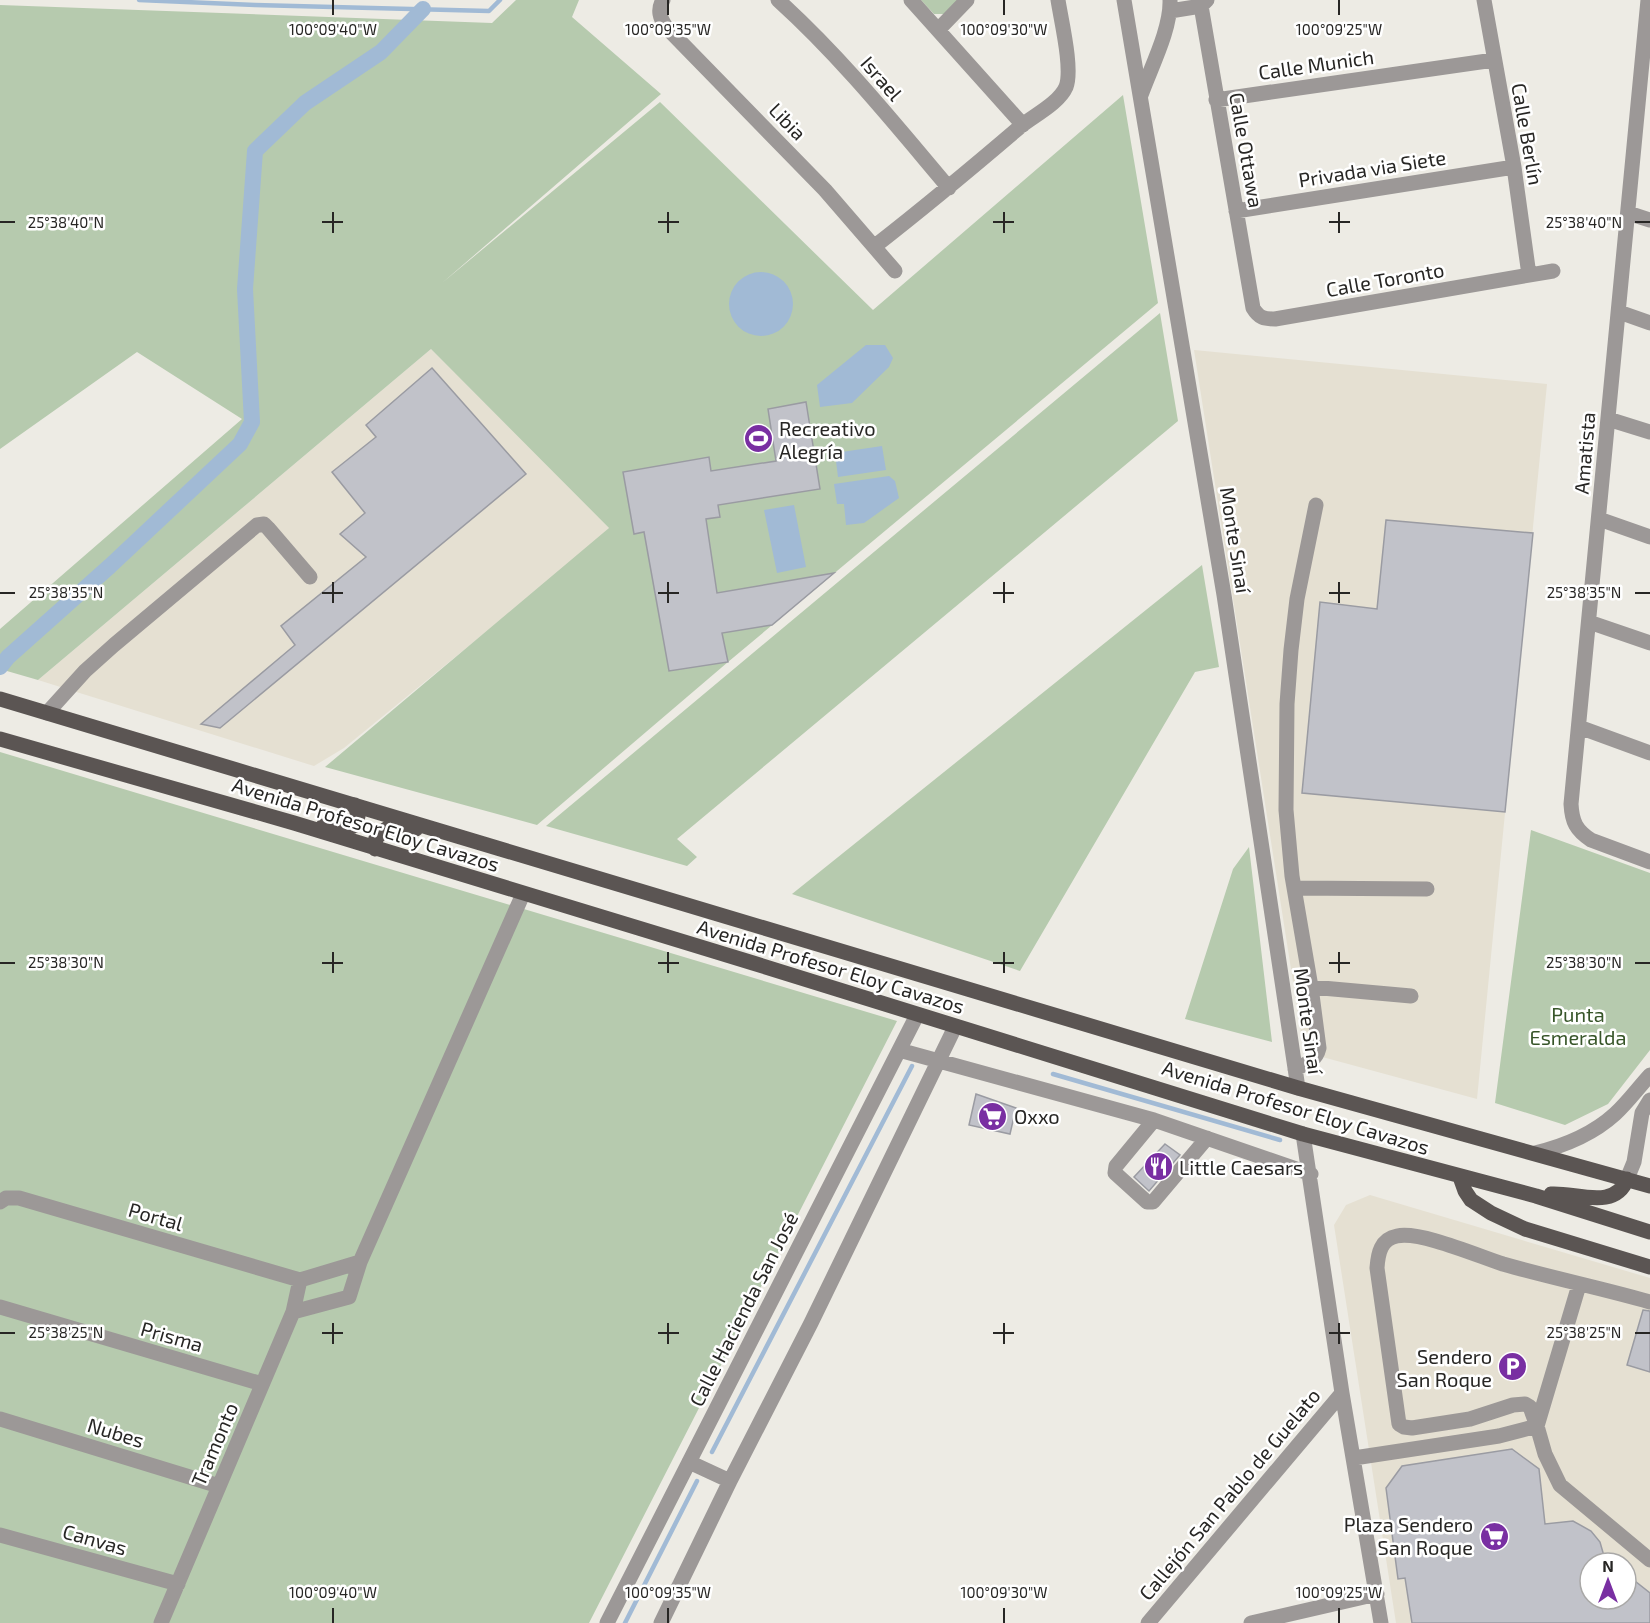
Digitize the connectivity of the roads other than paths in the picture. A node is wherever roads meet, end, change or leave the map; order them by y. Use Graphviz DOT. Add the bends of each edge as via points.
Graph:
graph roads {
  1 [pos="663,0"];
  2 [pos="778,0"];
  3 [pos="911,0"];
  4 [pos="966,0"];
  5 [pos="1058,0"];
  6 [pos="1124,0"];
  7 [pos="1484,0"];
  8 [pos="1649,1"];
  9 [pos="1203,2"];
  10 [pos="1170,6"];
  11 [pos="939,29"];
  12 [pos="1494,60"];
  13 [pos="1140,98"];
  14 [pos="1216,100"];
  15 [pos="1644,107"];
  16 [pos="1023,125"];
  17 [pos="1514,167"];
  18 [pos="949,188"];
  19 [pos="1236,211"];
  20 [pos="1628,213"];
  21 [pos="1650,220"];
  22 [pos="875,246"];
  23 [pos="895,271"];
  24 [pos="1553,271"];
  25 [pos="1529,275"];
  26 [pos="1252,308"];
  27 [pos="1619,312"];
  28 [pos="1650,322"];
  29 [pos="1608,418"];
  30 [pos="1650,432"];
  31 [pos="1316,505"];
  32 [pos="1599,519"];
  33 [pos="1650,537"];
  34 [pos="310,577"];
  35 [pos="1589,622"];
  36 [pos="1650,644"];
  37 [pos="0,699"];
  38 [pos="47,713"];
  39 [pos="1579,728"];
  40 [pos="0,739"];
  41 [pos="1650,753"];
  42 [pos="355,805"];
  43 [pos="294,823"];
  44 [pos="437,830"];
  45 [pos="375,849"];
  46 [pos="1650,861"];
  47 [pos="1294,888"];
  48 [pos="1426,889"];
  49 [pos="523,894"];
  50 [pos="1311,987"];
  51 [pos="1411,996"];
  52 [pos="917,1015"];
  53 [pos="955,1027"];
  54 [pos="899,1050"];
  55 [pos="938,1061"];
  56 [pos="1295,1069"];
  57 [pos="1650,1076"];
  58 [pos="1298,1088"];
  59 [pos="1650,1101"];
  60 [pos="1154,1120"];
  61 [pos="1303,1134"];
  62 [pos="1207,1138"];
  63 [pos="1535,1153"];
  64 [pos="1311,1174"];
  65 [pos="1460,1177"];
  66 [pos="1627,1179"];
  67 [pos="1650,1186"];
  68 [pos="1536,1196"];
  69 [pos="0,1202"];
  70 [pos="1650,1232"];
  71 [pos="360,1262"];
  72 [pos="1650,1267"];
  73 [pos="300,1280"];
  74 [pos="1579,1285"];
  75 [pos="1650,1302"];
  76 [pos="0,1307"];
  77 [pos="293,1312"];
  78 [pos="262,1384"];
  79 [pos="1342,1392"];
  80 [pos="0,1419"];
  81 [pos="1537,1426"];
  82 [pos="1354,1458"];
  83 [pos="689,1462"];
  84 [pos="730,1481"];
  85 [pos="219,1486"];
  86 [pos="0,1534"];
  87 [pos="1650,1560"];
  88 [pos="178,1584"];
  89 [pos="1377,1594"];
  90 [pos="161,1623"];
  91 [pos="607,1623"];
  92 [pos="662,1623"];
  93 [pos="1148,1623"];
  94 [pos="1251,1623"];
  95 [pos="1382,1623"];
  1 -- 22 [label="street, Libia" via="660,16 666,27"];
  2 -- 18 [label="street, Israel" via="864,88"];
  3 -- 11 [label="street"];
  4 -- 11 [label="street"];
  5 -- 16 [label="street" via="1067,83 1061,95"];
  6 -- 13 [label="street, Monte Sinaí"];
  7 -- 12 [label="street, Calle Berlín"];
  8 -- 15 [label="street, Amatista"];
  9 -- 10 [label="street"];
  9 -- 14 [label="street, Calle Ottawa"];
  10 -- 13 [label="street"];
  11 -- 16 [label="street"];
  12 -- 14 [label="street, Calle Munich"];
  12 -- 17 [label="street, Calle Berlín"];
  13 -- 56 [label="street, Monte Sinaí" via="1224,595"];
  14 -- 19 [label="street, Calle Ottawa"];
  15 -- 20 [label="street, Amatista"];
  16 -- 18 [label="street"];
  17 -- 19 [label="street, Privada via Siete"];
  17 -- 25 [label="street, Calle Berlín"];
  18 -- 22 [label="street"];
  19 -- 26 [label="street, Calle Ottawa"];
  20 -- 21 [label="street"];
  20 -- 27 [label="street, Amatista"];
  22 -- 23 [label="street, Libia"];
  24 -- 25 [label="street, Calle Toronto"];
  25 -- 26 [label="street, Calle Toronto" via="1275,319 1265,319"];
  27 -- 28 [label="street"];
  27 -- 29 [label="street, Amatista"];
  29 -- 30 [label="street"];
  29 -- 32 [label="street, Amatista"];
  31 -- 47 [label="street" via="1298,600 1287,704 1286,810"];
  32 -- 33 [label="street"];
  32 -- 35 [label="street, Amatista"];
  34 -- 38 [label="street" via="264,524 256,525 85,671"];
  35 -- 36 [label="street"];
  35 -- 39 [label="street, Amatista"];
  37 -- 38 [label="main road, Avenida Profesor Eloy Cavazos"];
  38 -- 42 [label="main road, Avenida Profesor Eloy Cavazos"];
  39 -- 41 [label="street"];
  39 -- 46 [label="street, Amatista" via="1572,804 1574,824 1591,840"];
  40 -- 43 [label="main road, Avenida Profesor Eloy Cavazos"];
  42 -- 43 [label="main road" via="358,819 350,828"];
  42 -- 44 [label="main road, Avenida Profesor Eloy Cavazos"];
  43 -- 45 [label="main road, Avenida Profesor Eloy Cavazos"];
  44 -- 45 [label="main road" via="386,829 376,838"];
  44 -- 58 [label="main road, Avenida Profesor Eloy Cavazos"];
  45 -- 49 [label="main road, Avenida Profesor Eloy Cavazos"];
  47 -- 48 [label="street"];
  47 -- 50 [label="street"];
  49 -- 52 [label="main road, Avenida Profesor Eloy Cavazos"];
  49 -- 71 [label="street"];
  50 -- 51 [label="street"];
  50 -- 56 [label="street" via="1318,1052 1312,1061"];
  52 -- 53 [label="main road, Avenida Profesor Eloy Cavazos"];
  52 -- 54 [label="street, Calle Hacienda San José"];
  53 -- 55 [label="street"];
  53 -- 61 [label="main road, Avenida Profesor Eloy Cavazos"];
  54 -- 55 [label="street"];
  54 -- 83 [label="street, Calle Hacienda San José"];
  55 -- 60 [label="street"];
  55 -- 84 [label="street"];
  56 -- 58 [label="street, Monte Sinaí"];
  57 -- 63 [label="street" via="1614,1115 1562,1146"];
  58 -- 63 [label="main road, Avenida Profesor Eloy Cavazos"];
  59 -- 66 [label="street" via="1642,1113 1634,1162"];
  60 -- 62 [label="street"];
  60 -- 62 [label="street" via="1116,1166 1115,1173 1148,1202 1154,1202"];
  61 -- 64 [label="street"];
  61 -- 65 [label="main road, Avenida Profesor Eloy Cavazos"];
  62 -- 64 [label="street"];
  63 -- 66 [label="main road, Avenida Profesor Eloy Cavazos"];
  64 -- 79 [label="street"];
  65 -- 68 [label="main road, Avenida Profesor Eloy Cavazos"];
  65 -- 72 [label="main road" via="1472,1200 1491,1213 1525,1229"];
  66 -- 67 [label="main road, Avenida Profesor Eloy Cavazos"];
  66 -- 68 [label="main road" via="1622,1190 1606,1197"];
  68 -- 70 [label="main road, Avenida Profesor Eloy Cavazos"];
  69 -- 73 [label="street, Portal" via="19,1198"];
  71 -- 73 [label="street"];
  71 -- 77 [label="street" via="349,1297"];
  73 -- 77 [label="street, Tramonto"];
  74 -- 75 [label="street"];
  74 -- 81 [label="street"];
  74 -- 81 [label="street" via="1416,1236 1391,1238 1384,1242 1378,1257 1399,1424 1412,1428 1470,1419 1520,1404 1530,1407"];
  76 -- 78 [label="street, Prisma"];
  77 -- 78 [label="street, Tramonto"];
  78 -- 85 [label="street, Tramonto"];
  79 -- 82 [label="street"];
  79 -- 93 [label="street, Callejón San Pablo de Guelato"];
  80 -- 85 [label="street, Nubes"];
  81 -- 82 [label="street" via="1498,1436"];
  81 -- 87 [label="street" via="1560,1485"];
  82 -- 89 [label="street"];
  83 -- 84 [label="street"];
  83 -- 91 [label="street, Calle Hacienda San José"];
  84 -- 92 [label="street"];
  85 -- 88 [label="street, Tramonto"];
  86 -- 88 [label="street, Canvas"];
  88 -- 90 [label="street, Tramonto"];
  89 -- 94 [label="street"];
  89 -- 95 [label="street"];
}
